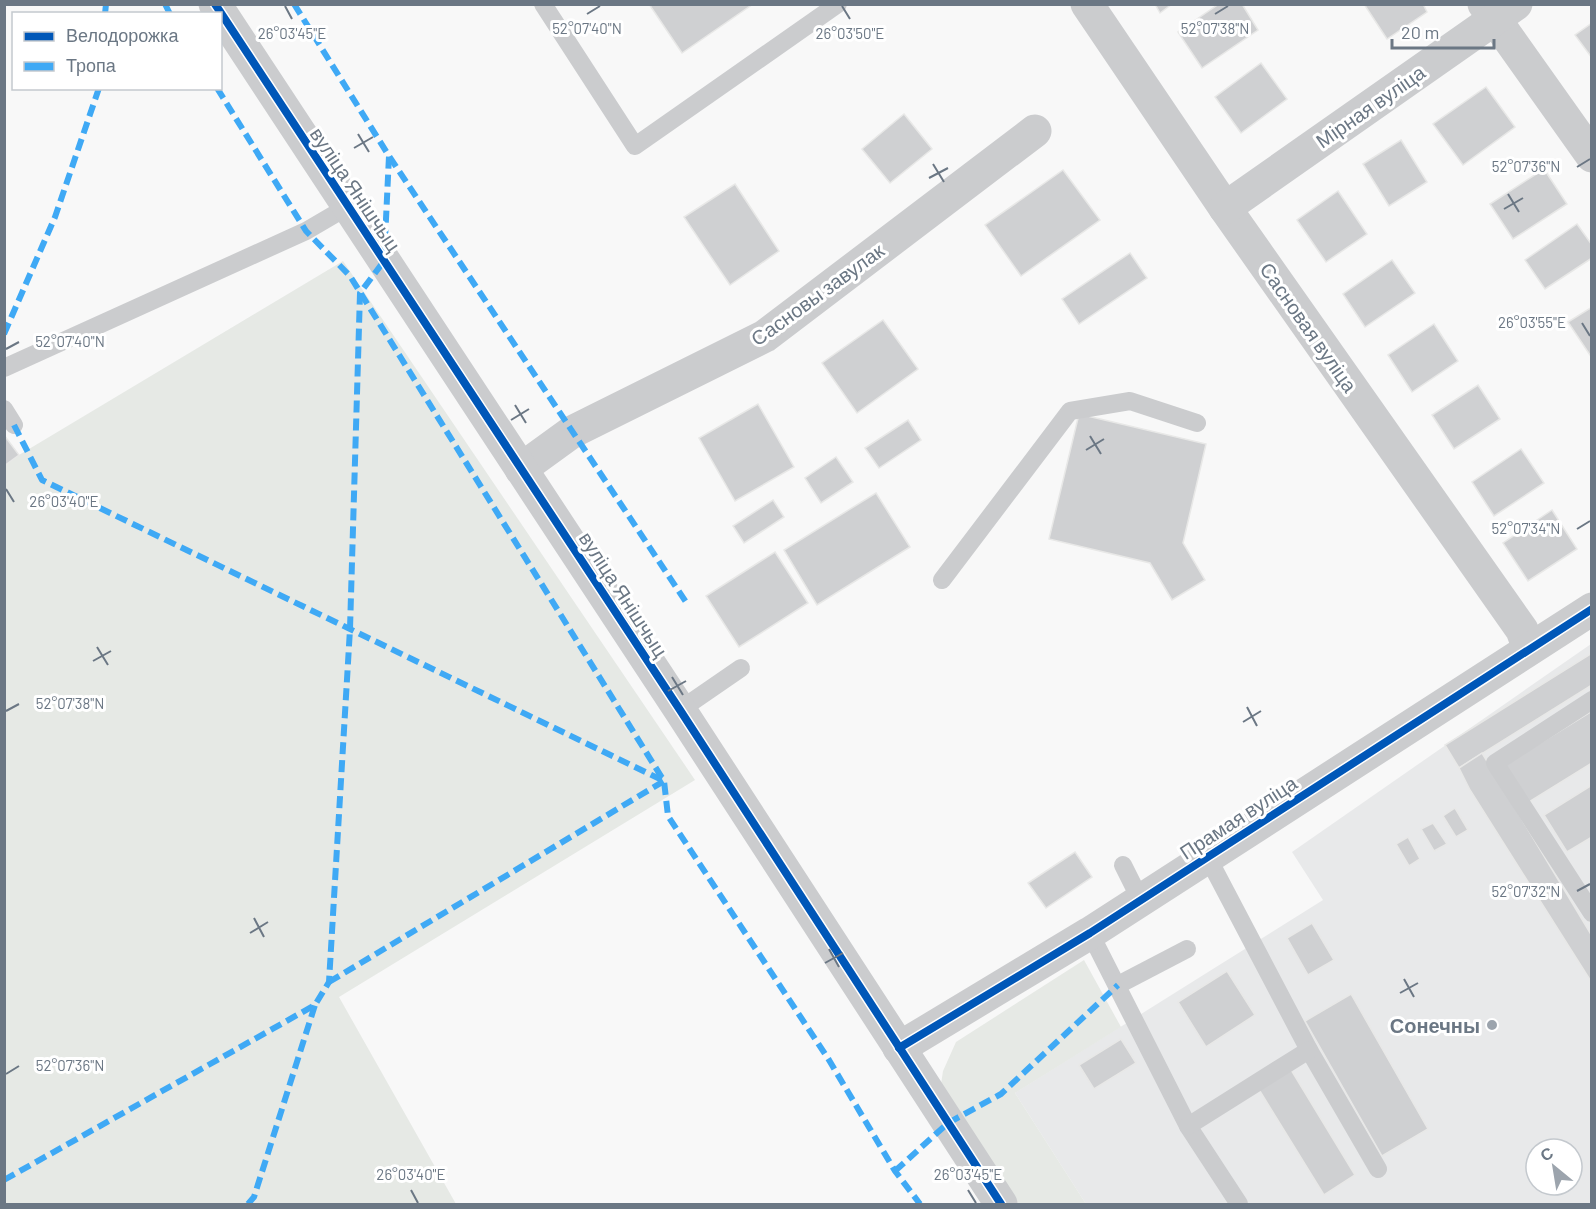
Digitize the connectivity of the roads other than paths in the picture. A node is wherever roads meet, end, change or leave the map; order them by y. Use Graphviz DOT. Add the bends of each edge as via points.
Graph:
graph roads {
  1 [pos="543,4"];
  2 [pos="838,4"];
  3 [pos="1087,4"];
  4 [pos="1498,9"];
  5 [pos="222,15"];
  6 [pos="1035,130"];
  7 [pos="1592,156"];
  8 [pos="347,207"];
  9 [pos="1226,208"];
  10 [pos="4,368"];
  11 [pos="4,409"];
  12 [pos="1197,423"];
  13 [pos="14,425"];
  14 [pos="521,469"];
  15 [pos="942,580"];
  16 [pos="1592,609"];
  17 [pos="1529,648"];
  18 [pos="741,668"];
  19 [pos="1592,700"];
  20 [pos="680,710"];
  21 [pos="1207,856"];
  22 [pos="1123,865"];
  23 [pos="1140,899"];
  24 [pos="1592,913"];
  25 [pos="1090,933"];
  26 [pos="1187,949"];
  27 [pos="1118,985"];
  28 [pos="899,1048"];
  29 [pos="1309,1050"];
  30 [pos="1188,1126"];
  31 [pos="1378,1169"];
  32 [pos="1001,1204"];
  33 [pos="1239,1204"];
  1 -- 2 [label="lane" via="635,146"];
  3 -- 9 [label="street, Сасновая вуліца"];
  4 -- 7 [label="street"];
  4 -- 9 [label="street, Мірная вуліца"];
  5 -- 8 [label="street, вуліца Янішчыц"];
  6 -- 14 [label="street, Сасновы завулак" via="765,336 572,432"];
  8 -- 10 [label="lane" via="306,231"];
  8 -- 14 [label="street, вуліца Янішчыц"];
  9 -- 17 [label="street, Сасновая вуліца" via="1522,630"];
  11 -- 13 [label="lane"];
  12 -- 15 [label="lane" via="1130,401 1070,411"];
  14 -- 20 [label="street, вуліца Янішчыц"];
  16 -- 17 [label="street, Прамая вуліца"];
  17 -- 21 [label="street, Прамая вуліца"];
  18 -- 20 [label="lane"];
  19 -- 24 [label="lane" via="1495,763"];
  20 -- 28 [label="street, вуліца Янішчыц"];
  21 -- 23 [label="street, Прамая вуліца"];
  21 -- 29 [label="lane"];
  22 -- 23 [label="lane"];
  23 -- 25 [label="street, Прамая вуліца"];
  25 -- 27 [label="lane"];
  25 -- 28 [label="street, Прамая вуліца"];
  26 -- 27 [label="lane"];
  27 -- 30 [label="lane"];
  28 -- 32 [label="street, вуліца Янішчыц"];
  29 -- 30 [label="lane"];
  29 -- 31 [label="lane"];
  30 -- 33 [label="lane"];
}
